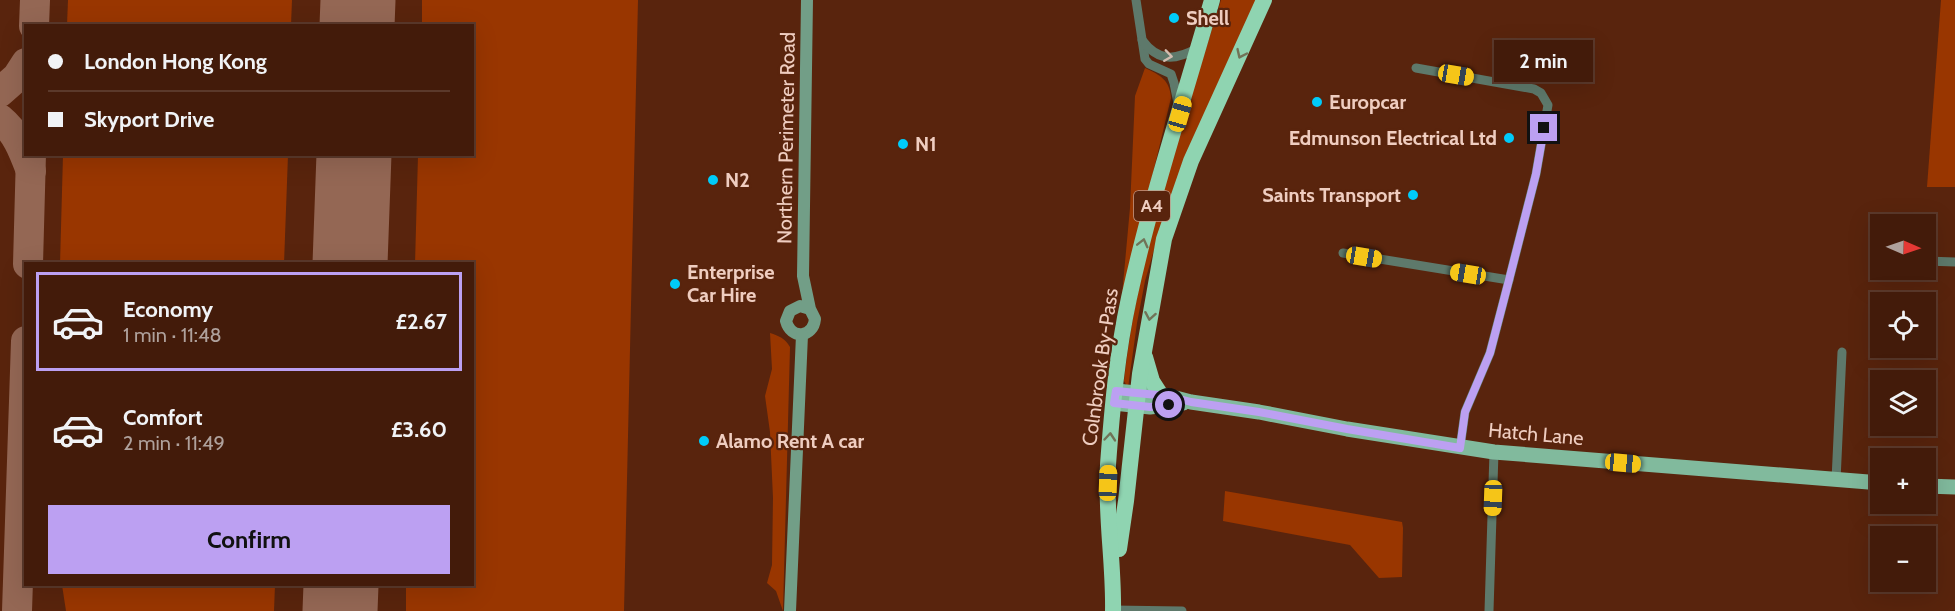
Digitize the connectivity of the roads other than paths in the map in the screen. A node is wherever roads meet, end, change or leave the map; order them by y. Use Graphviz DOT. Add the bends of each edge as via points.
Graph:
graph roads {
  1 [pos="807,0"];
  2 [pos="1136,0"];
  3 [pos="1212,0"];
  4 [pos="1264,0"];
  5 [pos="1141,38"];
  6 [pos="1199,47"];
  7 [pos="1416,68"];
  8 [pos="1180,114"];
  9 [pos="1343,253"];
  10 [pos="1936,261"];
  11 [pos="1955,262"];
  12 [pos="803,276"];
  13 [pos="1509,280"];
  14 [pos="794,307"];
  15 [pos="810,309"];
  16 [pos="801,335"];
  17 [pos="1143,351"];
  18 [pos="1842,352"];
  19 [pos="1161,395"];
  20 [pos="1115,397"];
  21 [pos="1136,400"];
  22 [pos="1191,402"];
  23 [pos="1460,448"];
  24 [pos="1494,452"];
  25 [pos="1836,480"];
  26 [pos="1870,482"];
  27 [pos="1936,487"];
  28 [pos="1955,488"];
  29 [pos="1114,579"];
  30 [pos="790,611"];
  31 [pos="1113,611"];
  32 [pos="1182,611"];
  33 [pos="1489,611"];
  1 -- 12 [label="street, Northern Perimeter Road"];
  2 -- 5 [label="street"];
  3 -- 6 [label="highway, Colnbrook By-Pass / A4"];
  4 -- 17 [label="highway, Colnbrook By-Pass / A4, one-way" via="1191,161 1169,220"];
  5 -- 6 [label="street, one-way" via="1168,58 1180,57"];
  5 -- 8 [label="street" via="1147,62 1171,74"];
  6 -- 8 [label="highway, Colnbrook By-Pass / A4"];
  7 -- 13 [label="street" via="1534,89 1548,105 1536,174"];
  20 -- 8 [label="highway, Colnbrook By-Pass / A4, one-way" via="1129,300 1151,207"];
  9 -- 13 [label="street"];
  10 -- 11 [label="street"];
  12 -- 14 [label="street, Northern Perimeter Road"];
  12 -- 15 [label="street, Northern Perimeter Road"];
  13 -- 23 [label="street" via="1490,353 1465,412"];
  14 -- 15 [label="street"];
  14 -- 16 [label="street" via="786,321 791,331"];
  15 -- 16 [label="street" via="814,325"];
  16 -- 30 [label="street"];
  17 -- 19 [label="highway"];
  17 -- 21 [label="highway, Colnbrook By-Pass / A4"];
  18 -- 25 [label="street"];
  19 -- 21 [label="main road, Hatch Lane"];
  19 -- 22 [label="main road, Hatch Lane"];
  20 -- 21 [label="main road, Hatch Lane"];
  29 -- 20 [label="highway, Colnbrook By-Pass / A4, one-way" via="1108,483"];
  21 -- 22 [label="main road, Hatch Lane" via="1150,407"];
  21 -- 29 [label="highway, Colnbrook By-Pass / A4"];
  22 -- 23 [label="main road, Hatch Lane"];
  23 -- 24 [label="main road, Hatch Lane"];
  24 -- 25 [label="main road, Hatch Lane"];
  24 -- 33 [label="street"];
  25 -- 26 [label="main road, Hatch Lane"];
  27 -- 28 [label="main road"];
  29 -- 31 [label="highway, A4"];
  31 -- 32 [label="street"];
}
